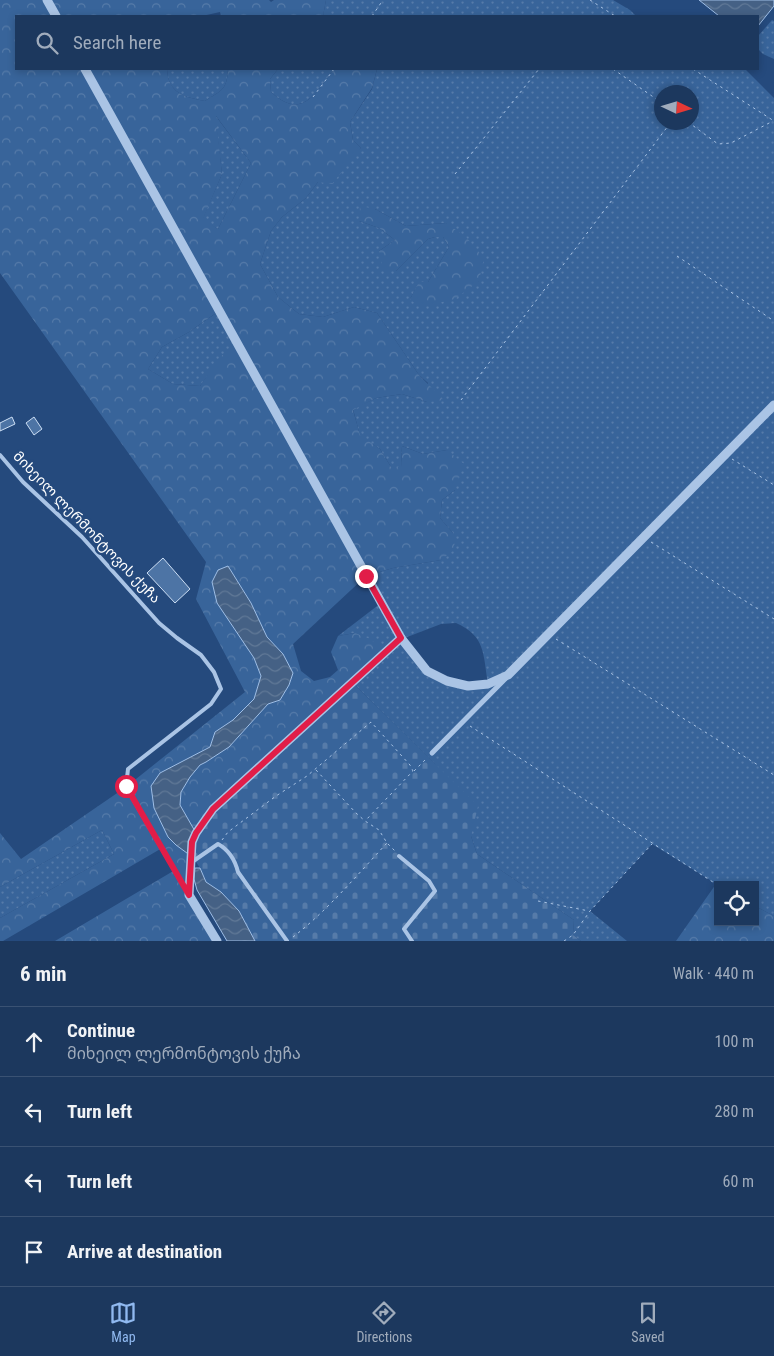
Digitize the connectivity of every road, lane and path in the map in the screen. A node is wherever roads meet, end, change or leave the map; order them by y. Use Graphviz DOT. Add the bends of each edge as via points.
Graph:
graph roads {
  1 [pos="47,0"];
  2 [pos="383,0"];
  3 [pos="590,0"];
  4 [pos="55,15"];
  5 [pos="373,15"];
  6 [pos="613,15"];
  7 [pos="86,70"];
  8 [pos="333,70"];
  9 [pos="537,70"];
  10 [pos="614,70"];
  11 [pos="695,70"];
  12 [pos="654,97"];
  13 [pos="313,98"];
  14 [pos="773,121"];
  15 [pos="665,130"];
  16 [pos="699,130"];
  17 [pos="455,174"];
  18 [pos="677,256"];
  19 [pos="774,321"];
  20 [pos="461,400"];
  21 [pos="774,405"];
  22 [pos="0,455"];
  23 [pos="725,455"];
  24 [pos="774,486"];
  25 [pos="644,537"];
  26 [pos="774,619"];
  27 [pos="549,635"];
  28 [pos="401,638"];
  29 [pos="513,671"];
  30 [pos="463,722"];
  31 [pos="432,753"];
  32 [pos="315,769"];
  33 [pos="413,771"];
  34 [pos="774,775"];
  35 [pos="365,821"];
  36 [pos="387,843"];
  37 [pos="218,844"];
  38 [pos="652,844"];
  39 [pos="399,856"];
  40 [pos="191,863"];
  41 [pos="714,883"];
  42 [pos="189,895"];
  43 [pos="538,901"];
  44 [pos="590,911"];
  45 [pos="217,941"];
  46 [pos="288,941"];
  47 [pos="412,941"];
  48 [pos="564,941"];
  1 -- 4 [label="street"];
  2 -- 5 [label="path"];
  3 -- 6 [label="path"];
  7 -- 28 [label="street"];
  8 -- 13 [label="path"];
  9 -- 17 [label="path"];
  10 -- 12 [label="path"];
  11 -- 14 [label="path"];
  14 -- 16 [label="path" via="731,143 718,144"];
  15 -- 20 [label="path"];
  18 -- 19 [label="path"];
  21 -- 23 [label="street"];
  22 -- 42 [label="lane, მიხეილ ლერმონტოვის ქუჩა" via="23,482 82,537 159,623 201,655 214,672 221,689 211,704 128,769 126,786"];
  23 -- 24 [label="path"];
  23 -- 25 [label="street"];
  25 -- 26 [label="path"];
  25 -- 27 [label="street"];
  27 -- 29 [label="street"];
  27 -- 34 [label="path"];
  28 -- 29 [label="street" via="427,671 447,681 468,686 488,684"];
  28 -- 40 [label="street" via="213,809 192,842"];
  29 -- 30 [label="street"];
  30 -- 31 [label="street"];
  30 -- 38 [label="path"];
  31 -- 33 [label="path"];
  32 -- 33 [label="path" via="371,722"];
  32 -- 35 [label="path"];
  32 -- 37 [label="path" via="228,832"];
  33 -- 35 [label="path"];
  35 -- 36 [label="path" via="379,830"];
  36 -- 39 [label="path"];
  36 -- 46 [label="path" via="308,926"];
  37 -- 40 [label="lane"];
  37 -- 46 [label="lane" via="236,862 238,872"];
  38 -- 41 [label="path"];
  38 -- 44 [label="path"];
  39 -- 47 [label="lane" via="429,881 435,891 404,929"];
  40 -- 42 [label="street"];
  42 -- 45 [label="street, მიხეილ ლერმონტოვის ქუჩა"];
  43 -- 44 [label="path"];
  44 -- 48 [label="path" via="574,935"];
}
